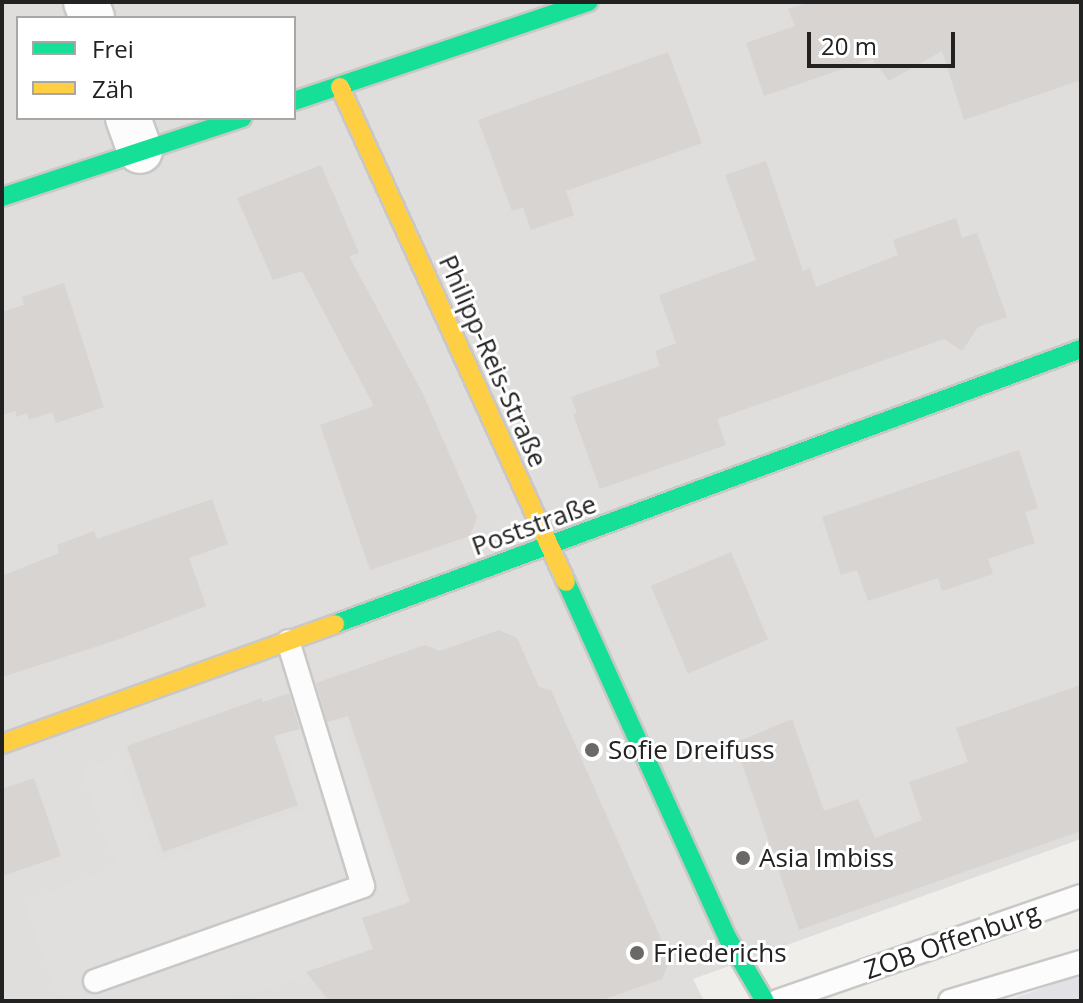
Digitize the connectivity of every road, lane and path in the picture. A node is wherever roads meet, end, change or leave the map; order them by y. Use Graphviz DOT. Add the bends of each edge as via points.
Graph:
graph roads {
  1 [pos="589,2"];
  2 [pos="340,87"];
  3 [pos="296,100"];
  4 [pos="228,120"];
  5 [pos="134,134"];
  6 [pos="2,197"];
  7 [pos="1081,349"];
  8 [pos="549,547"];
  9 [pos="288,641"];
  10 [pos="2,744"];
  11 [pos="1081,896"];
  12 [pos="1081,962"];
  13 [pos="95,981"];
  14 [pos="765,1001"];
  15 [pos="778,1001"];
  16 [pos="950,1001"];
  1 -- 2 [label="street"];
  2 -- 3 [label="street"];
  2 -- 8 [label="street, Philipp-Reis-Straße"];
  4 -- 5 [label="street"];
  5 -- 6 [label="street"];
  7 -- 8 [label="street, Poststraße"];
  8 -- 9 [label="street, Poststraße"];
  8 -- 14 [label="street, Philipp-Reis-Straße" via="727,937"];
  9 -- 10 [label="street, Poststraße"];
  9 -- 13 [label="lane" via="363,886"];
  11 -- 15 [label="lane, ZOB Offenburg"];
  12 -- 16 [label="lane"];
}
